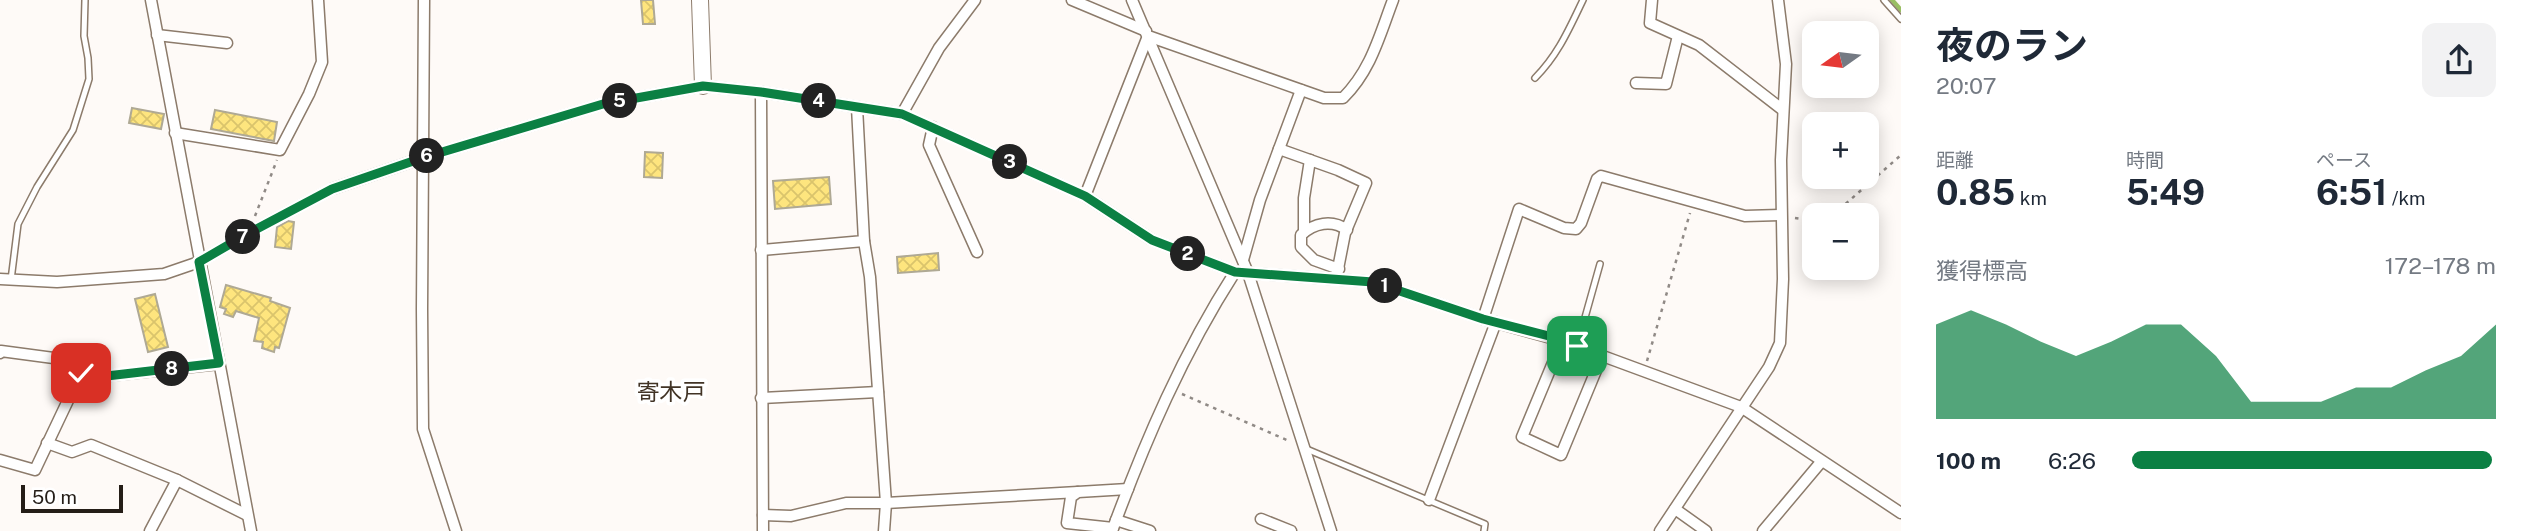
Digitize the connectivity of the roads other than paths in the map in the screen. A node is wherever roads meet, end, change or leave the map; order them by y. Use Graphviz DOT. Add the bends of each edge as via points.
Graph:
graph roads {
  1 [pos="85,0"];
  2 [pos="151,0"];
  3 [pos="318,0"];
  4 [pos="424,0"];
  5 [pos="700,0"];
  6 [pos="974,0"];
  7 [pos="1072,0"];
  8 [pos="1132,0"];
  9 [pos="1393,0"];
  10 [pos="1583,0"];
  11 [pos="1652,0"];
  12 [pos="1778,0"];
  13 [pos="1884,0"];
  14 [pos="1901,19"];
  15 [pos="1147,34"];
  16 [pos="157,35"];
  17 [pos="1678,36"];
  18 [pos="227,43"];
  19 [pos="1535,78"];
  20 [pos="1636,83"];
  21 [pos="703,86"];
  22 [pos="1301,90"];
  23 [pos="761,92"];
  24 [pos="858,107"];
  25 [pos="1783,110"];
  26 [pos="902,114"];
  27 [pos="933,127"];
  28 [pos="175,133"];
  29 [pos="1279,149"];
  30 [pos="422,158"];
  31 [pos="1310,160"];
  32 [pos="1085,196"];
  33 [pos="1781,215"];
  34 [pos="1347,230"];
  35 [pos="1304,232"];
  36 [pos="864,241"];
  37 [pos="761,250"];
  38 [pos="977,252"];
  39 [pos="1243,260"];
  40 [pos="199,262"];
  41 [pos="1600,264"];
  42 [pos="1235,272"];
  43 [pos="1248,273"];
  44 [pos="1337,274"];
  45 [pos="6,280"];
  46 [pos="1483,319"];
  47 [pos="1496,322"];
  48 [pos="1562,341"];
  49 [pos="1577,346"];
  50 [pos="0,354"];
  51 [pos="1602,356"];
  52 [pos="219,363"];
  53 [pos="81,373"];
  54 [pos="878,392"];
  55 [pos="761,398"];
  56 [pos="1741,407"];
  57 [pos="47,443"];
  58 [pos="1304,448"];
  59 [pos="0,460"];
  60 [pos="1821,461"];
  61 [pos="177,480"];
  62 [pos="1128,489"];
  63 [pos="1077,492"];
  64 [pos="1429,500"];
  65 [pos="886,503"];
  66 [pos="1675,509"];
  67 [pos="1901,513"];
  68 [pos="247,515"];
  69 [pos="763,515"];
  70 [pos="1262,519"];
  71 [pos="1114,526"];
  72 [pos="150,531"];
  73 [pos="251,531"];
  74 [pos="456,531"];
  75 [pos="763,531"];
  76 [pos="884,531"];
  77 [pos="1150,531"];
  78 [pos="1291,531"];
  79 [pos="1331,531"];
  80 [pos="1484,531"];
  81 [pos="1660,531"];
  82 [pos="1706,531"];
  83 [pos="1763,531"];
  1 -- 45 [label="lane" via="83,36 89,79 73,130 18,224"];
  2 -- 16 [label="street"];
  3 -- 28 [label="street" via="321,62 280,150"];
  4 -- 30 [label="street"];
  5 -- 21 [label="street"];
  6 -- 26 [label="street" via="939,48"];
  7 -- 15 [label="street"];
  8 -- 15 [label="street"];
  9 -- 22 [label="street" via="1358,83 1342,98"];
  10 -- 19 [label="lane" via="1562,45"];
  11 -- 17 [label="street" via="1650,23"];
  12 -- 25 [label="street" via="1786,64"];
  13 -- 14 [label="lane"];
  15 -- 22 [label="street"];
  15 -- 32 [label="street"];
  15 -- 39 [label="street"];
  16 -- 18 [label="street"];
  16 -- 28 [label="street"];
  17 -- 20 [label="street" via="1666,84"];
  17 -- 25 [label="street" via="1699,45"];
  21 -- 23 [label="street"];
  21 -- 30 [label="street" via="603,104"];
  22 -- 29 [label="street"];
  23 -- 24 [label="street"];
  23 -- 37 [label="street"];
  24 -- 26 [label="street"];
  24 -- 36 [label="street"];
  25 -- 33 [label="street"];
  26 -- 27 [label="street"];
  27 -- 32 [label="street"];
  27 -- 38 [label="street" via="929,145"];
  28 -- 40 [label="street"];
  29 -- 31 [label="street"];
  29 -- 39 [label="street"];
  30 -- 40 [label="street" via="332,189"];
  30 -- 74 [label="street" via="424,429"];
  31 -- 34 [label="street" via="1366,183"];
  31 -- 35 [label="street"];
  32 -- 42 [label="street" via="1152,240"];
  33 -- 46 [label="street" via="1745,216 1601,176 1576,229 1519,209"];
  33 -- 56 [label="street" via="1780,343"];
  34 -- 35 [label="street" via="1322,223"];
  34 -- 44 [label="street"];
  35 -- 44 [label="street" via="1301,247"];
  36 -- 37 [label="street"];
  36 -- 54 [label="street"];
  37 -- 55 [label="street"];
  39 -- 43 [label="street"];
  40 -- 45 [label="street" via="164,274 57,282"];
  40 -- 52 [label="street"];
  41 -- 49 [label="lane"];
  42 -- 43 [label="street"];
  42 -- 62 [label="street" via="1210,310"];
  43 -- 44 [label="street"];
  43 -- 58 [label="street"];
  44 -- 46 [label="street"];
  46 -- 47 [label="street"];
  47 -- 48 [label="street"];
  47 -- 64 [label="street"];
  48 -- 49 [label="street"];
  48 -- 51 [label="street" via="1522,437 1561,455"];
  49 -- 51 [label="street"];
  50 -- 53 [label="street" via="76,361"];
  51 -- 56 [label="street"];
  52 -- 53 [label="street" via="98,377"];
  52 -- 68 [label="street"];
  53 -- 57 [label="street"];
  54 -- 55 [label="street"];
  54 -- 65 [label="street"];
  55 -- 69 [label="street"];
  56 -- 60 [label="street"];
  56 -- 66 [label="street"];
  57 -- 59 [label="street" via="35,470"];
  57 -- 61 [label="street" via="72,452 91,445"];
  58 -- 64 [label="lane"];
  58 -- 79 [label="street"];
  60 -- 67 [label="street"];
  60 -- 83 [label="street"];
  61 -- 68 [label="street"];
  61 -- 72 [label="street"];
  62 -- 63 [label="street"];
  62 -- 71 [label="street"];
  63 -- 65 [label="street"];
  63 -- 71 [label="street" via="1071,497 1067,523"];
  64 -- 80 [label="lane" via="1485,524"];
  65 -- 69 [label="street" via="846,503 791,516"];
  65 -- 76 [label="street"];
  66 -- 81 [label="street"];
  66 -- 82 [label="street"];
  68 -- 73 [label="street"];
  69 -- 75 [label="street"];
  70 -- 78 [label="street"];
  71 -- 77 [label="street"];
}
